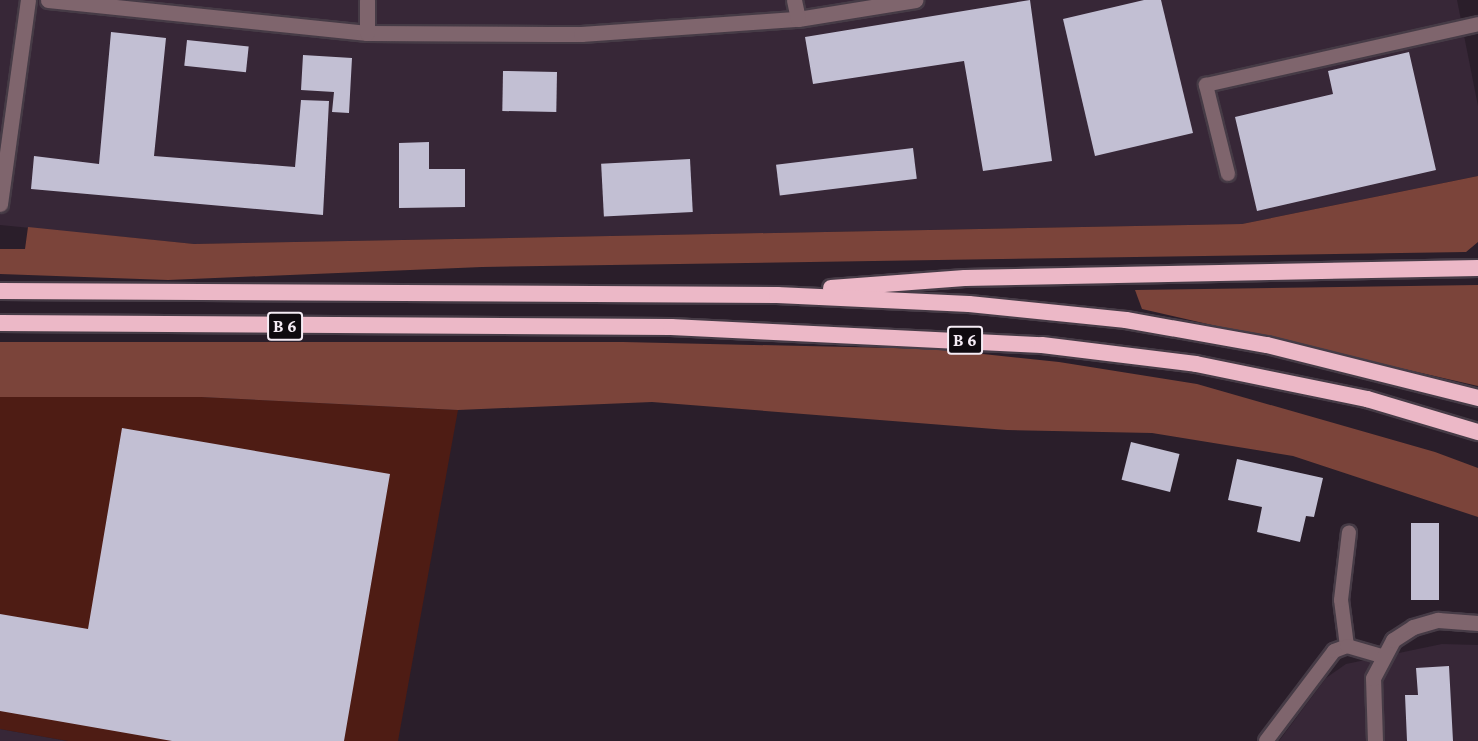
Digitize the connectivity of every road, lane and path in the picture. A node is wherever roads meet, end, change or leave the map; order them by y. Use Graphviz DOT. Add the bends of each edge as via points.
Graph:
graph roads {
  1 [pos="27,0"];
  2 [pos="48,0"];
  3 [pos="367,0"];
  4 [pos="794,0"];
  5 [pos="915,0"];
  6 [pos="798,19"];
  7 [pos="1478,24"];
  8 [pos="366,33"];
  9 [pos="1228,174"];
  10 [pos="0,204"];
  11 [pos="1478,268"];
  12 [pos="0,291"];
  13 [pos="777,295"];
  14 [pos="0,323"];
  15 [pos="1478,399"];
  16 [pos="1478,432"];
  17 [pos="1348,532"];
  18 [pos="1478,623"];
  19 [pos="1347,646"];
  20 [pos="1381,656"];
  21 [pos="1266,741"];
  22 [pos="1375,741"];
  1 -- 10 [label="street"];
  2 -- 8 [label="street"];
  3 -- 8 [label="street"];
  4 -- 6 [label="street"];
  5 -- 6 [label="street"];
  6 -- 8 [label="street" via="581,34"];
  7 -- 9 [label="lane" via="1206,85"];
  11 -- 13 [label="highway" via="965,278"];
  12 -- 13 [label="highway, B 6"];
  13 -- 15 [label="highway, B 6" via="979,305 1126,320 1290,350"];
  14 -- 16 [label="highway, B 6" via="671,327 1042,345 1196,364 1367,399"];
  17 -- 19 [label="lane" via="1341,600"];
  18 -- 20 [label="street" via="1438,620 1413,627"];
  19 -- 20 [label="lane"];
  19 -- 21 [label="lane" via="1324,660"];
  20 -- 22 [label="street" via="1373,678"];
}
